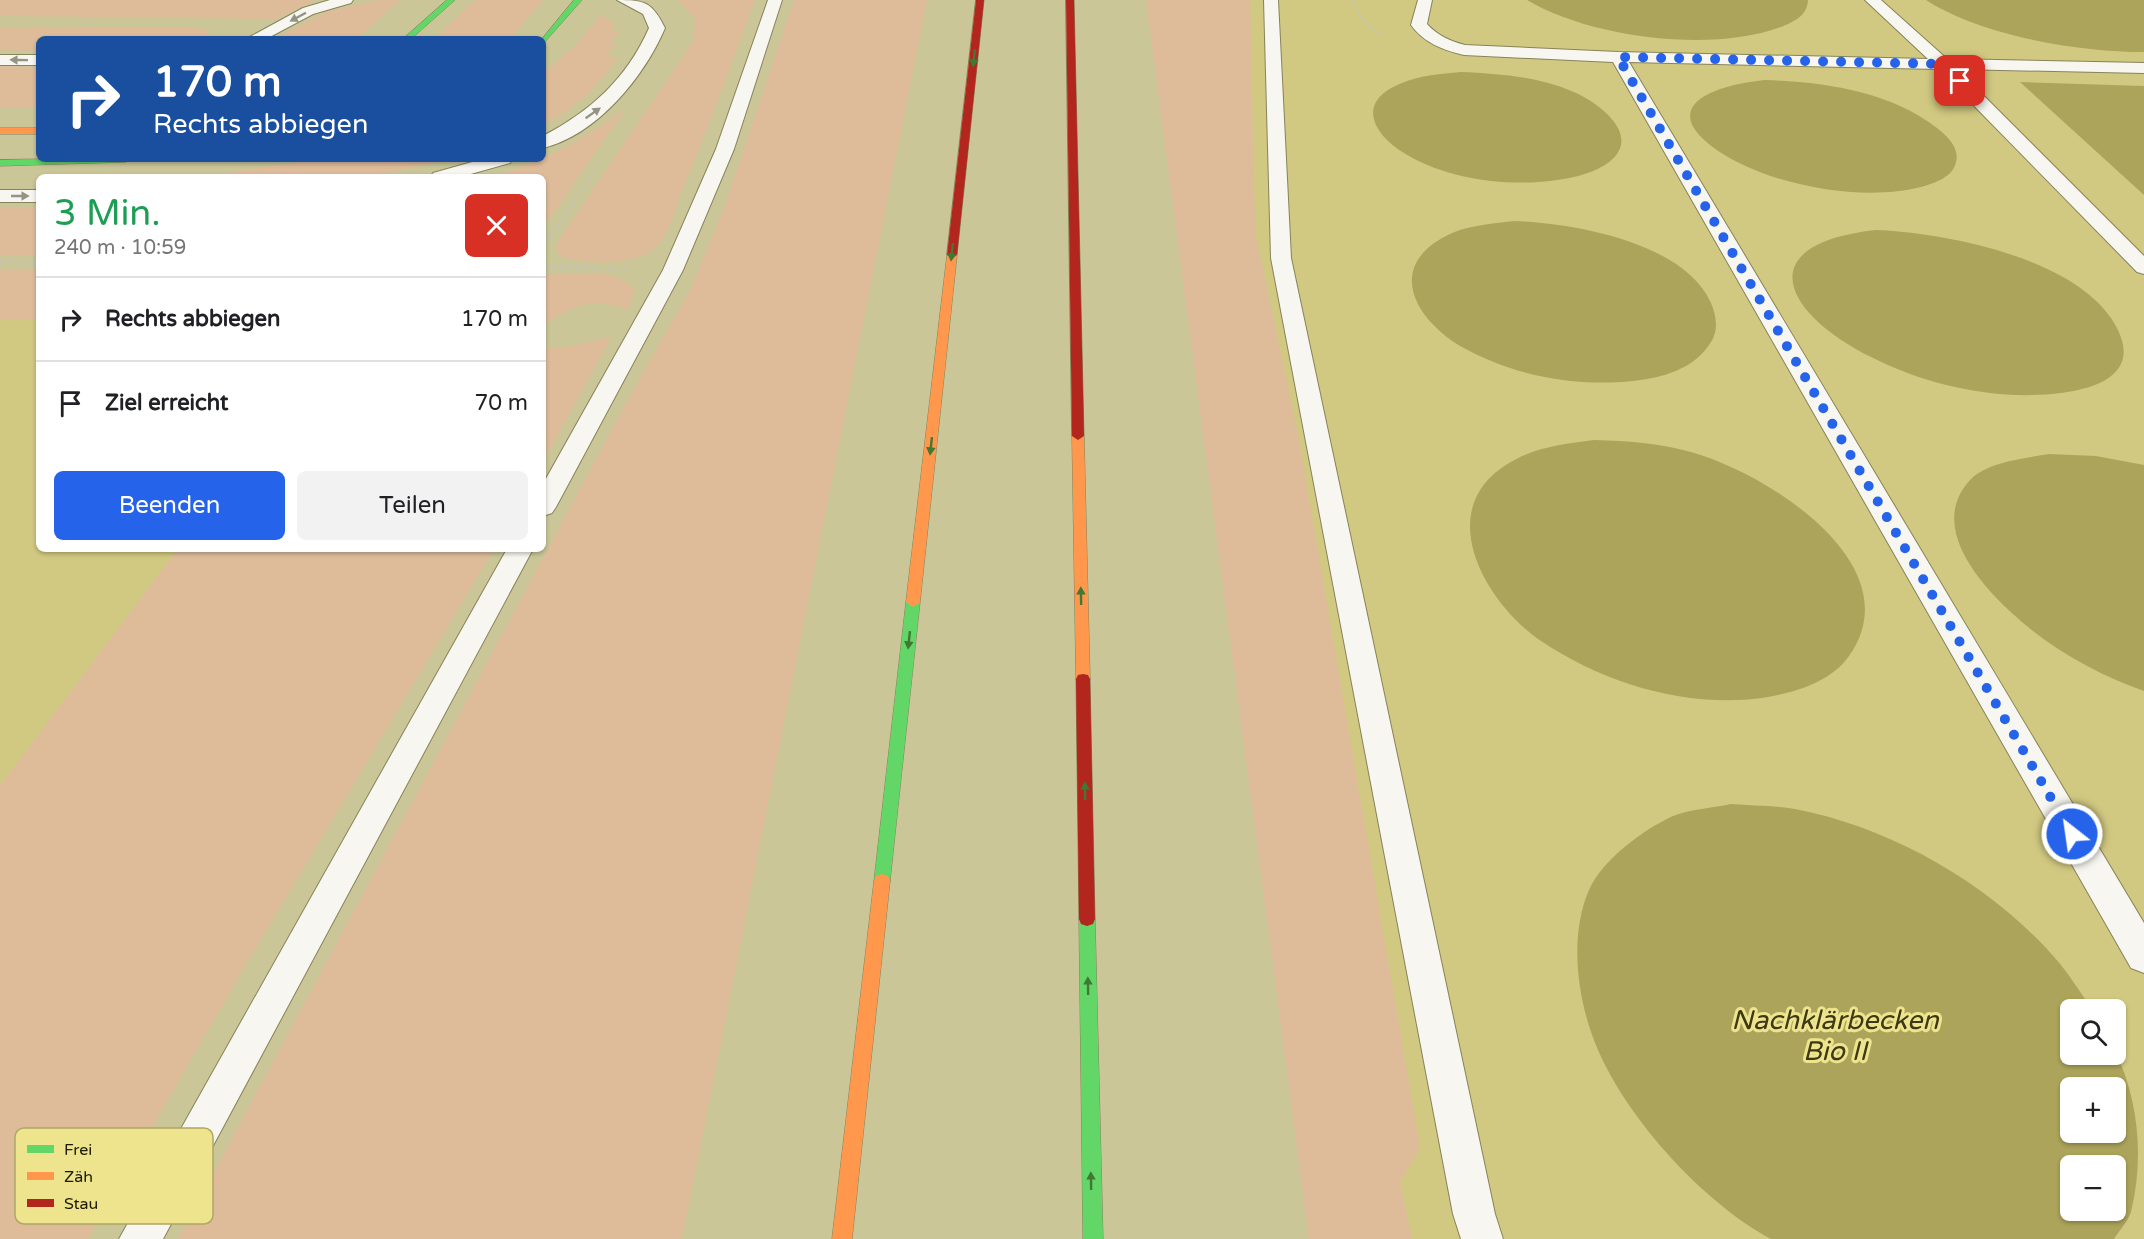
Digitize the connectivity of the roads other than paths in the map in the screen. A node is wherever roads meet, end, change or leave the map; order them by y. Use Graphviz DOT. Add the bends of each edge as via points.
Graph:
graph roads {
  1 [pos="346,0"];
  2 [pos="450,0"];
  3 [pos="578,0"];
  4 [pos="624,0"];
  5 [pos="775,0"];
  6 [pos="981,0"];
  7 [pos="1070,0"];
  8 [pos="1271,0"];
  9 [pos="1425,0"];
  10 [pos="1872,0"];
  11 [pos="260,36"];
  12 [pos="411,36"];
  13 [pos="546,38"];
  14 [pos="1618,57"];
  15 [pos="0,60"];
  16 [pos="36,60"];
  17 [pos="1943,64"];
  18 [pos="2144,68"];
  19 [pos="0,131"];
  20 [pos="36,131"];
  21 [pos="546,142"];
  22 [pos="36,162"];
  23 [pos="492,162"];
  24 [pos="0,163"];
  25 [pos="450,174"];
  26 [pos="36,195"];
  27 [pos="0,196"];
  28 [pos="2144,267"];
  29 [pos="546,502"];
  30 [pos="518,552"];
  31 [pos="2144,956"];
  32 [pos="201,1128"];
  33 [pos="148,1224"];
  34 [pos="140,1239"];
  35 [pos="842,1239"];
  36 [pos="1093,1239"];
  37 [pos="1482,1239"];
  1 -- 11 [label="lane, one-way" via="308,11"];
  2 -- 12 [label="main road"];
  3 -- 13 [label="main road"];
  21 -- 4 [label="lane, one-way" via="610,101 643,60 657,28 649,10"];
  5 -- 29 [label="lane" via="724,149 673,270"];
  6 -- 35 [label="main road, one-way"];
  36 -- 7 [label="main road, one-way"];
  8 -- 37 [label="lane" via="1281,258"];
  9 -- 14 [label="lane" via="1419,25 1443,44 1464,50"];
  10 -- 17 [label="lane"];
  14 -- 17 [label="lane"];
  14 -- 31 [label="lane"];
  16 -- 15 [label="lane, one-way"];
  17 -- 18 [label="lane"];
  17 -- 28 [label="lane"];
  19 -- 20 [label="main road"];
  22 -- 24 [label="main road"];
  23 -- 25 [label="lane"];
  27 -- 26 [label="lane, one-way"];
  30 -- 32 [label="lane"];
  33 -- 34 [label="lane"];
}
